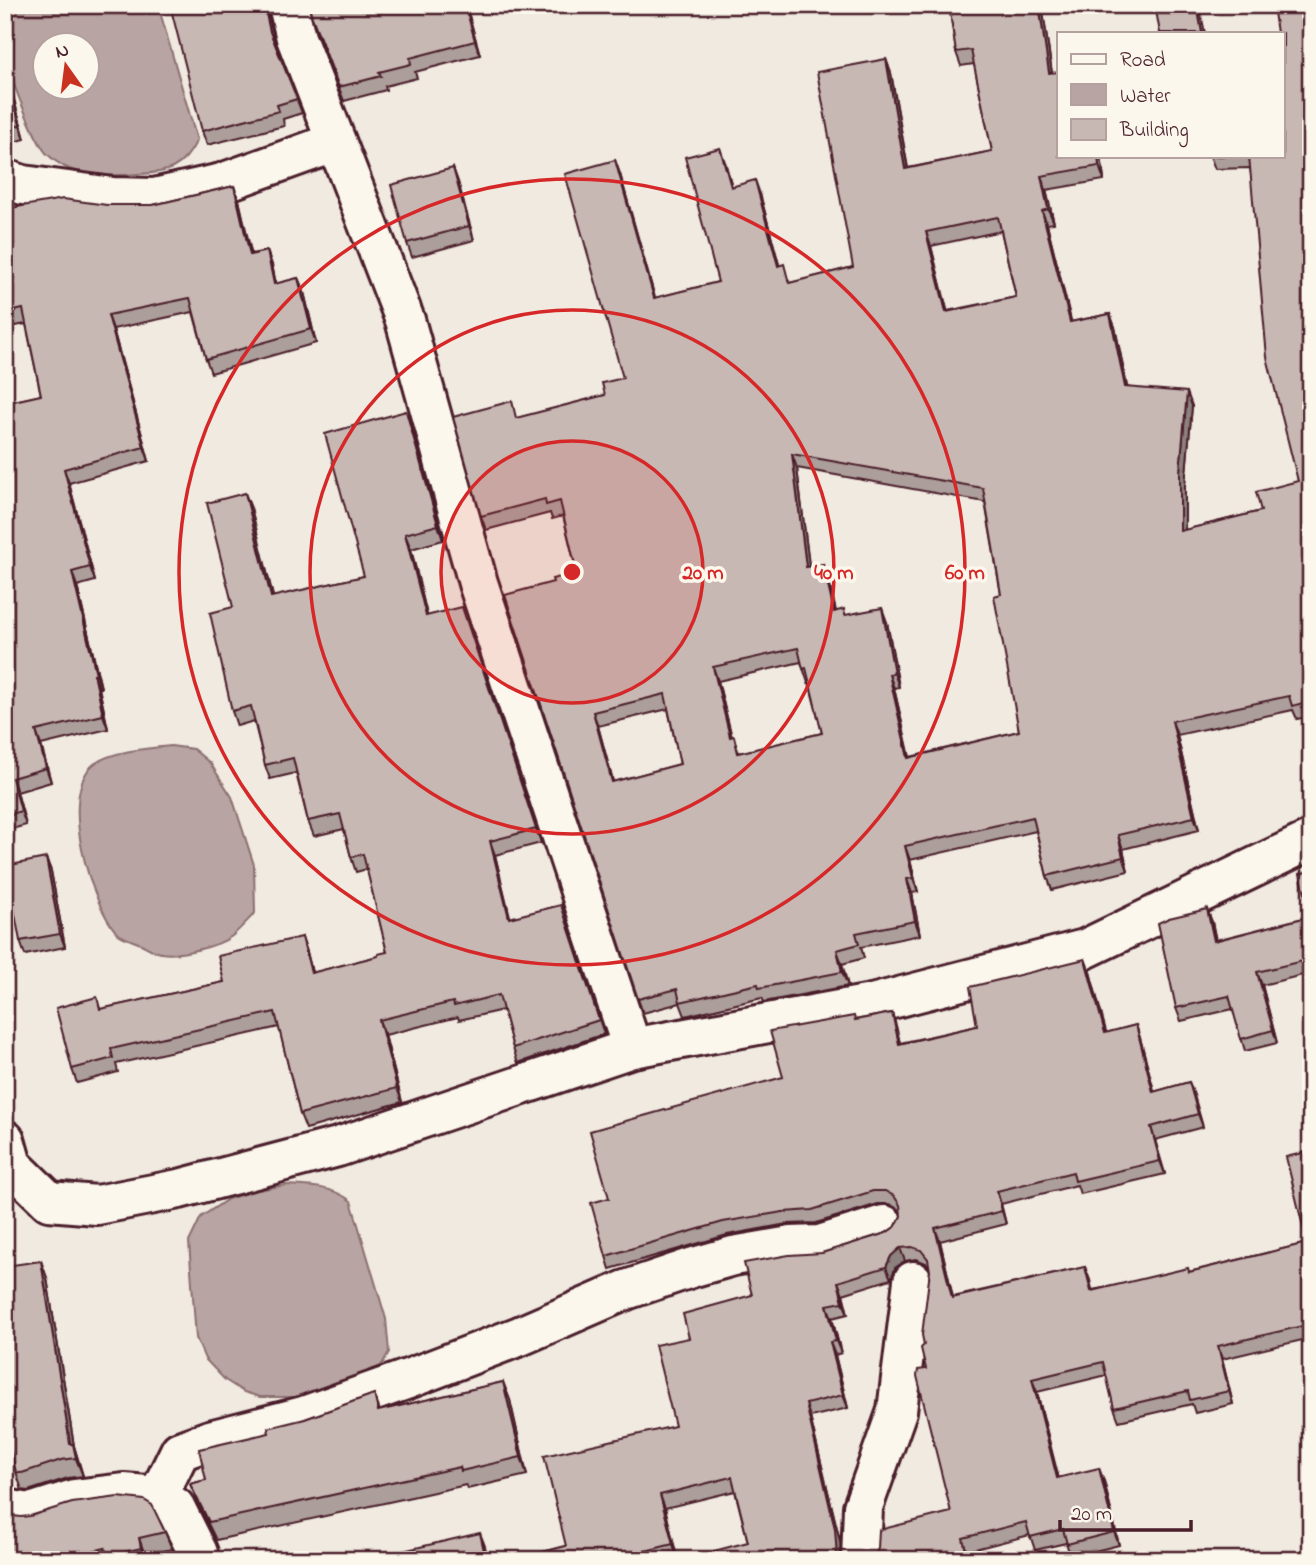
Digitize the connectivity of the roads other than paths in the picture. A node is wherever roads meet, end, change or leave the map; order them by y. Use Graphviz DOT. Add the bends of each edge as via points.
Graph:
graph roads {
  1 [pos="288,5"];
  2 [pos="336,142"];
  3 [pos="5,179"];
  4 [pos="1311,840"];
  5 [pos="632,1048"];
  6 [pos="5,1140"];
  7 [pos="884,1225"];
  8 [pos="913,1281"];
  9 [pos="158,1496"];
  10 [pos="5,1509"];
  11 [pos="198,1560"];
  12 [pos="862,1560"];
  1 -- 2 [label="street"];
  2 -- 3 [label="street" via="222,183 154,198 114,197"];
  2 -- 5 [label="street" via="405,320 478,583"];
  4 -- 5 [label="street" via="1085,950 872,1004"];
  5 -- 6 [label="street" via="338,1147 179,1189 97,1205 49,1201 12,1166"];
  7 -- 9 [label="street" via="820,1245 791,1245 694,1267 408,1379 304,1416 180,1451"];
  8 -- 12 [label="street" via="897,1411 863,1507"];
  9 -- 10 [label="street" via="124,1493 74,1499 30,1513"];
  9 -- 11 [label="street" via="175,1507"];
}
